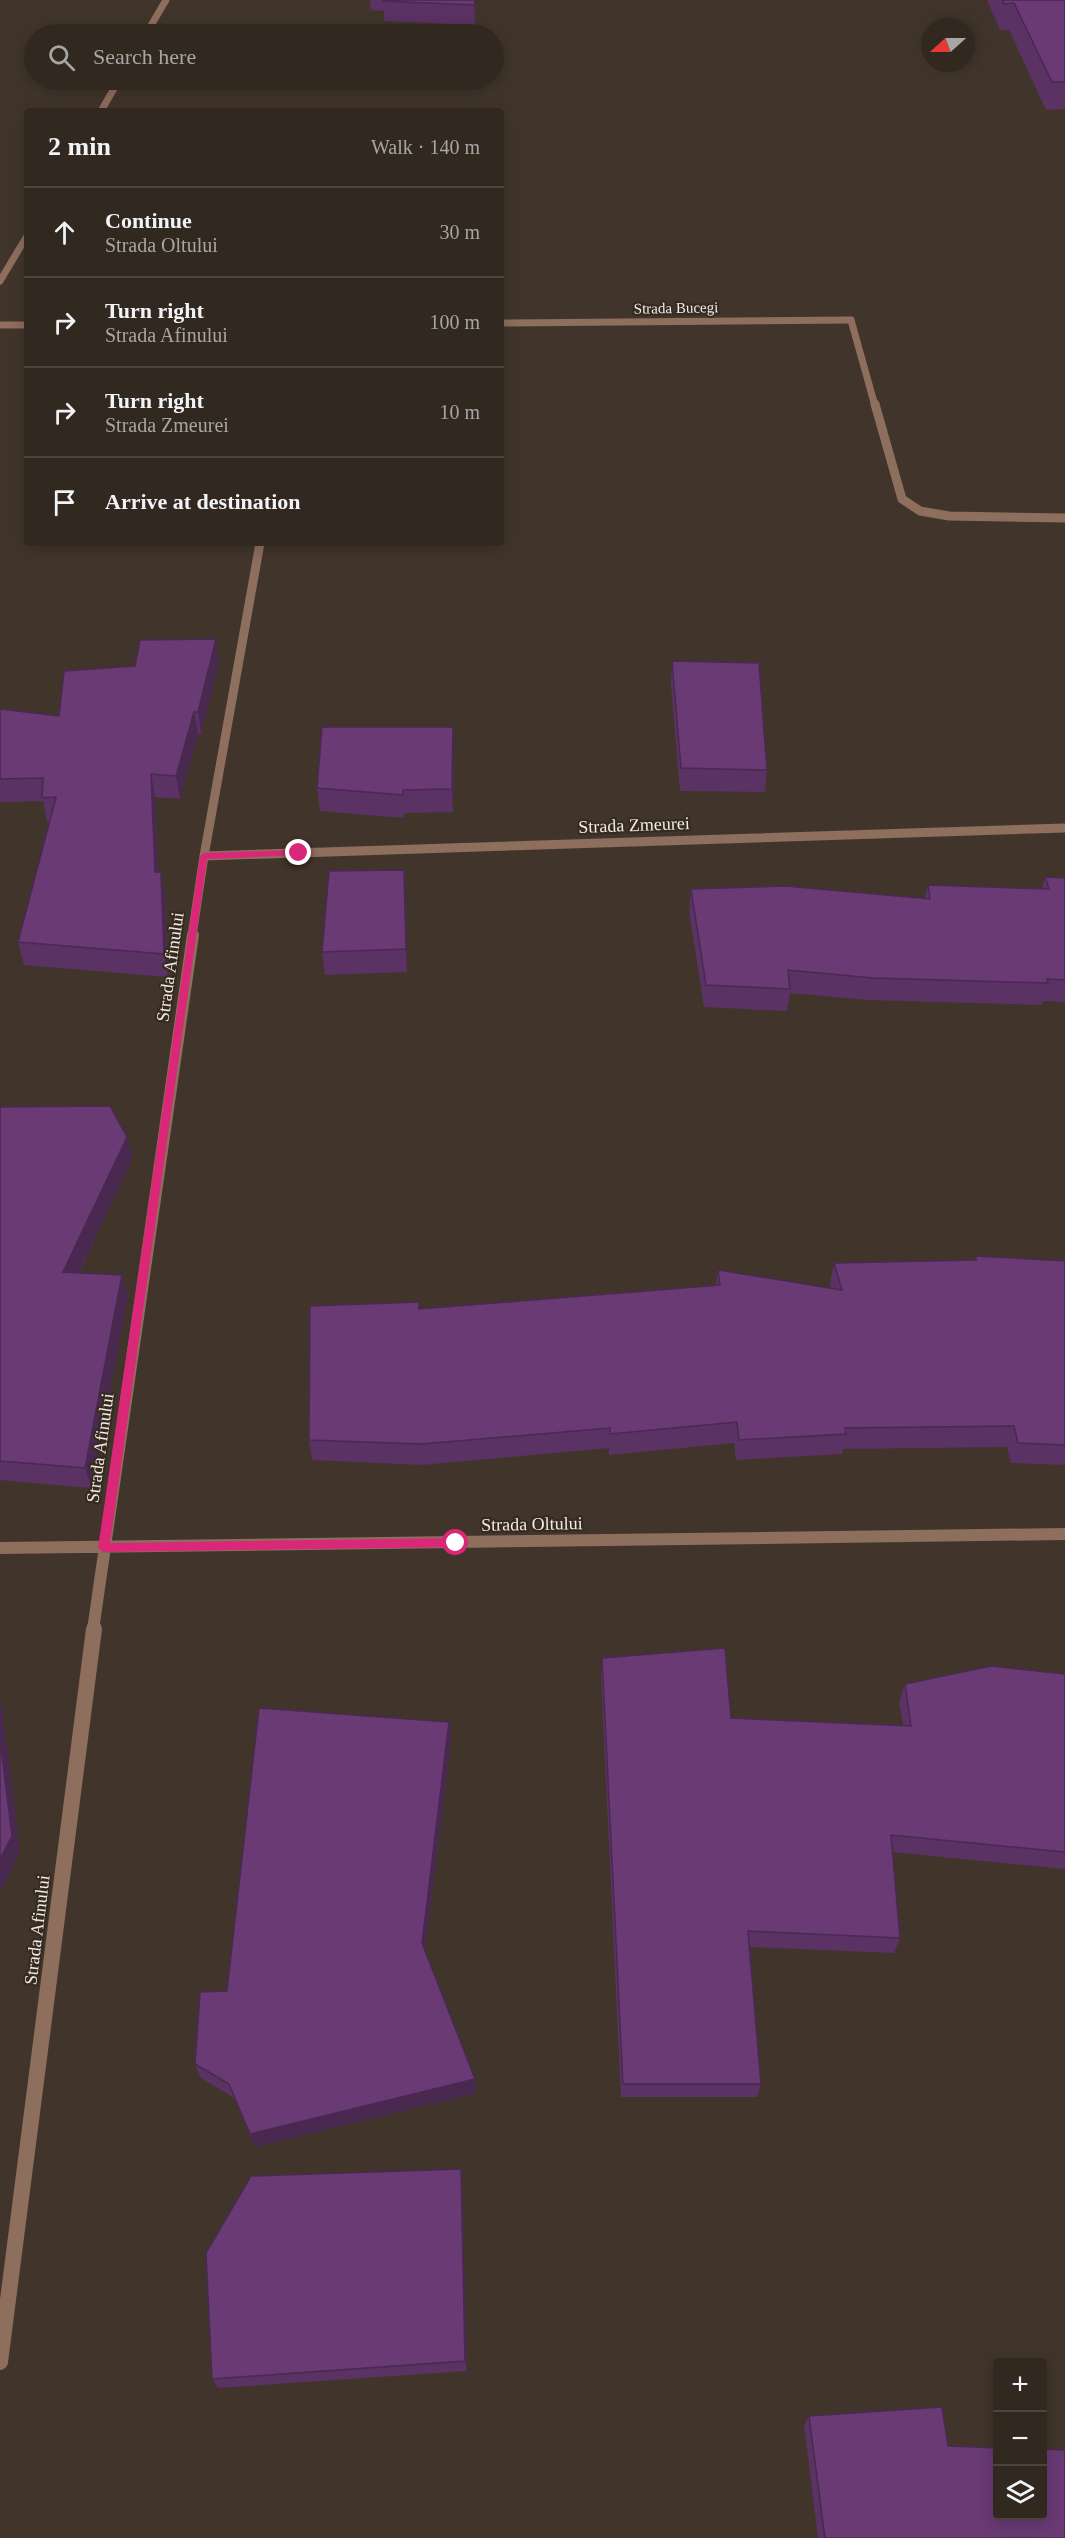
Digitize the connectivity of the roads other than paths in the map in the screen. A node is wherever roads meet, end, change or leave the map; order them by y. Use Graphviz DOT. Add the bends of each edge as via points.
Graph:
graph roads {
  1 [pos="166,0"];
  2 [pos="152,24"];
  3 [pos="113,90"];
  4 [pos="103,108"];
  5 [pos="24,241"];
  6 [pos="0,282"];
  7 [pos="504,323"];
  8 [pos="0,325"];
  9 [pos="24,325"];
  10 [pos="1065,518"];
  11 [pos="259,546"];
  12 [pos="1065,828"];
  13 [pos="204,856"];
  14 [pos="1065,1534"];
  15 [pos="0,1548"];
  16 [pos="104,1548"];
  17 [pos="0,2362"];
  1 -- 2 [label="street"];
  3 -- 4 [label="street"];
  5 -- 6 [label="street"];
  7 -- 10 [label="street, Strada Bucegi" via="851,320 902,499 920,511 949,516"];
  8 -- 9 [label="street"];
  11 -- 13 [label="street, Strada Afinului"];
  12 -- 13 [label="street, Strada Zmeurei"];
  13 -- 16 [label="street, Strada Afinului"];
  14 -- 16 [label="street, Strada Oltului"];
  15 -- 16 [label="street, Strada Oltului"];
  16 -- 17 [label="street, Strada Afinului"];
}
